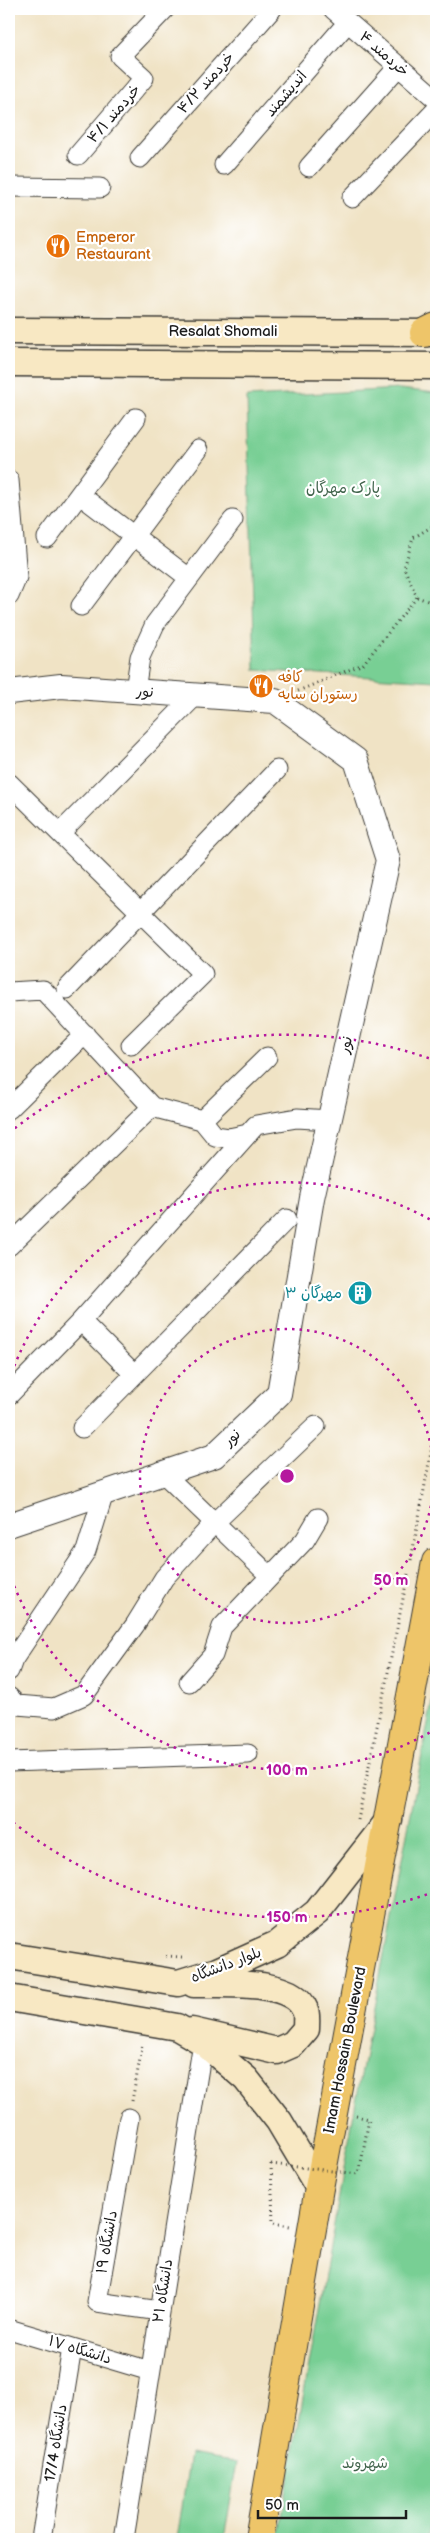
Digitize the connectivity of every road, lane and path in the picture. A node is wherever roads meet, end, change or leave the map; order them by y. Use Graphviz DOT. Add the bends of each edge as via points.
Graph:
graph roads {
  1 [pos="165,9"];
  2 [pos="272,9"];
  3 [pos="333,9"];
  4 [pos="348,22"];
  5 [pos="398,67"];
  6 [pos="436,99"];
  7 [pos="436,110"];
  8 [pos="78,155"];
  9 [pos="140,158"];
  10 [pos="224,165"];
  11 [pos="309,167"];
  12 [pos="9,187"];
  13 [pos="100,188"];
  14 [pos="352,198"];
  15 [pos="9,331"];
  16 [pos="432,331"];
  17 [pos="9,363"];
  18 [pos="436,366"];
  19 [pos="136,418"];
  20 [pos="198,450"];
  21 [pos="9,480"];
  22 [pos="80,495"];
  23 [pos="233,520"];
  24 [pos="436,524"];
  25 [pos="134,536"];
  26 [pos="47,538"];
  27 [pos="189,578"];
  28 [pos="9,596"];
  29 [pos="417,597"];
  30 [pos="436,604"];
  31 [pos="81,606"];
  32 [pos="135,691"];
  33 [pos="9,692"];
  34 [pos="196,695"];
  35 [pos="275,700"];
  36 [pos="277,770"];
  37 [pos="9,783"];
  38 [pos="60,833"];
  39 [pos="141,913"];
  40 [pos="67,989"];
  41 [pos="9,992"];
  42 [pos="85,1034"];
  43 [pos="131,1045"];
  44 [pos="267,1057"];
  45 [pos="152,1107"];
  46 [pos="9,1109"];
  47 [pos="202,1120"];
  48 [pos="330,1120"];
  49 [pos="248,1134"];
  50 [pos="287,1219"];
  51 [pos="9,1246"];
  52 [pos="81,1321"];
  53 [pos="134,1374"];
  54 [pos="9,1395"];
  55 [pos="436,1425"];
  56 [pos="316,1426"];
  57 [pos="82,1428"];
  58 [pos="163,1473"];
  59 [pos="104,1493"];
  60 [pos="318,1518"];
  61 [pos="214,1523"];
  62 [pos="9,1525"];
  63 [pos="423,1562"];
  64 [pos="408,1572"];
  65 [pos="270,1576"];
  66 [pos="9,1671"];
  67 [pos="188,1682"];
  68 [pos="9,1697"];
  69 [pos="248,1754"];
  70 [pos="9,1762"];
  71 [pos="390,1820"];
  72 [pos="354,1828"];
  73 [pos="9,1956"];
  74 [pos="162,1956"];
  75 [pos="191,1958"];
  76 [pos="178,1983"];
  77 [pos="9,1998"];
  78 [pos="147,2020"];
  79 [pos="176,2027"];
  80 [pos="203,2042"];
  81 [pos="129,2118"];
  82 [pos="368,2119"];
  83 [pos="319,2188"];
  84 [pos="273,2223"];
  85 [pos="160,2311"];
  86 [pos="9,2329"];
  87 [pos="72,2348"];
  88 [pos="150,2371"];
  89 [pos="41,2539"];
  90 [pos="124,2539"];
  91 [pos="259,2539"];
  1 -- 8 [label="street, خردمند ۴/۱" via="120,56 144,78"];
  2 -- 9 [label="street, خردمند ۴/۲"];
  3 -- 4 [label="street, خردمند ۴"];
  4 -- 5 [label="street, خردمند ۴"];
  4 -- 10 [label="street, اندیشمند"];
  5 -- 6 [label="street, خردمند ۴"];
  5 -- 11 [label="street"];
  7 -- 14 [label="street"];
  12 -- 13 [label="street"];
  15 -- 16 [label="main road, Resalat Shomali"];
  17 -- 18 [label="main road"];
  19 -- 22 [label="street"];
  20 -- 25 [label="street"];
  21 -- 28 [label="street" via="17,577"];
  22 -- 25 [label="street"];
  22 -- 26 [label="street"];
  23 -- 27 [label="street"];
  24 -- 29 [label="path" via="413,538 404,568"];
  25 -- 27 [label="street"];
  25 -- 31 [label="street"];
  27 -- 32 [label="street" via="155,624 140,657"];
  29 -- 30 [label="path"];
  29 -- 35 [label="path" via="363,664"];
  32 -- 33 [label="street, نور" via="61,686"];
  32 -- 34 [label="street, نور"];
  34 -- 35 [label="street, نور"];
  34 -- 38 [label="street"];
  35 -- 48 [label="street, نور" via="356,760 388,860"];
  36 -- 39 [label="street"];
  37 -- 38 [label="street"];
  38 -- 39 [label="street"];
  39 -- 40 [label="street"];
  39 -- 43 [label="street" via="203,974"];
  41 -- 42 [label="street" via="43,990"];
  42 -- 45 [label="street"];
  42 -- 46 [label="street"];
  44 -- 47 [label="street"];
  45 -- 47 [label="street"];
  45 -- 51 [label="street"];
  47 -- 49 [label="street" via="215,1136 229,1138"];
  48 -- 49 [label="street" via="297,1118 264,1123 256,1125"];
  48 -- 58 [label="street, نور" via="312,1198 279,1394 214,1456"];
  49 -- 52 [label="street"];
  50 -- 53 [label="street"];
  52 -- 53 [label="street"];
  52 -- 54 [label="street"];
  53 -- 57 [label="street"];
  55 -- 63 [label="path"];
  56 -- 61 [label="street"];
  58 -- 59 [label="street, نور"];
  58 -- 61 [label="street"];
  59 -- 62 [label="street, نور"];
  59 -- 66 [label="street" via="86,1551 52,1598"];
  60 -- 65 [label="street" via="305,1540"];
  61 -- 65 [label="street"];
  61 -- 68 [label="street" via="164,1578 84,1696 54,1708 17,1704"];
  63 -- 71 [label="main road, Imam Hossain Boulevard"];
  64 -- 72 [label="path" via="361,1812"];
  65 -- 67 [label="street" via="222,1627 213,1656"];
  69 -- 70 [label="street"];
  71 -- 76 [label="main road, بلوار دانشگاه" via="316,1912 277,1944 217,1971"];
  71 -- 83 [label="main road, Imam Hossain Boulevard"];
  73 -- 76 [label="main road, بلوار دانشگاه"];
  74 -- 75 [label="path"];
  76 -- 79 [label="main road" via="271,1987 292,1993 306,2010 306,2029 292,2044 277,2051"];
  77 -- 78 [label="main road"];
  78 -- 79 [label="main road"];
  78 -- 81 [label="path"];
  79 -- 80 [label="main road"];
  80 -- 83 [label="main road" via="246,2079 280,2121"];
  80 -- 85 [label="street, دانشگاه ۲۱"];
  81 -- 85 [label="street, دانشگاه ۱۹" via="97,2302"];
  82 -- 84 [label="path, bridge" via="359,2174 271,2164"];
  83 -- 91 [label="main road, Imam Hossain Boulevard"];
  85 -- 88 [label="street, دانشگاه ۲۱"];
  86 -- 87 [label="street, دانشگاه ۱۷"];
  87 -- 88 [label="street, دانشگاه ۱۷"];
  87 -- 89 [label="street, دانشگاه 17/4"];
  88 -- 90 [label="street, دانشگاه ۲۱"];
}
